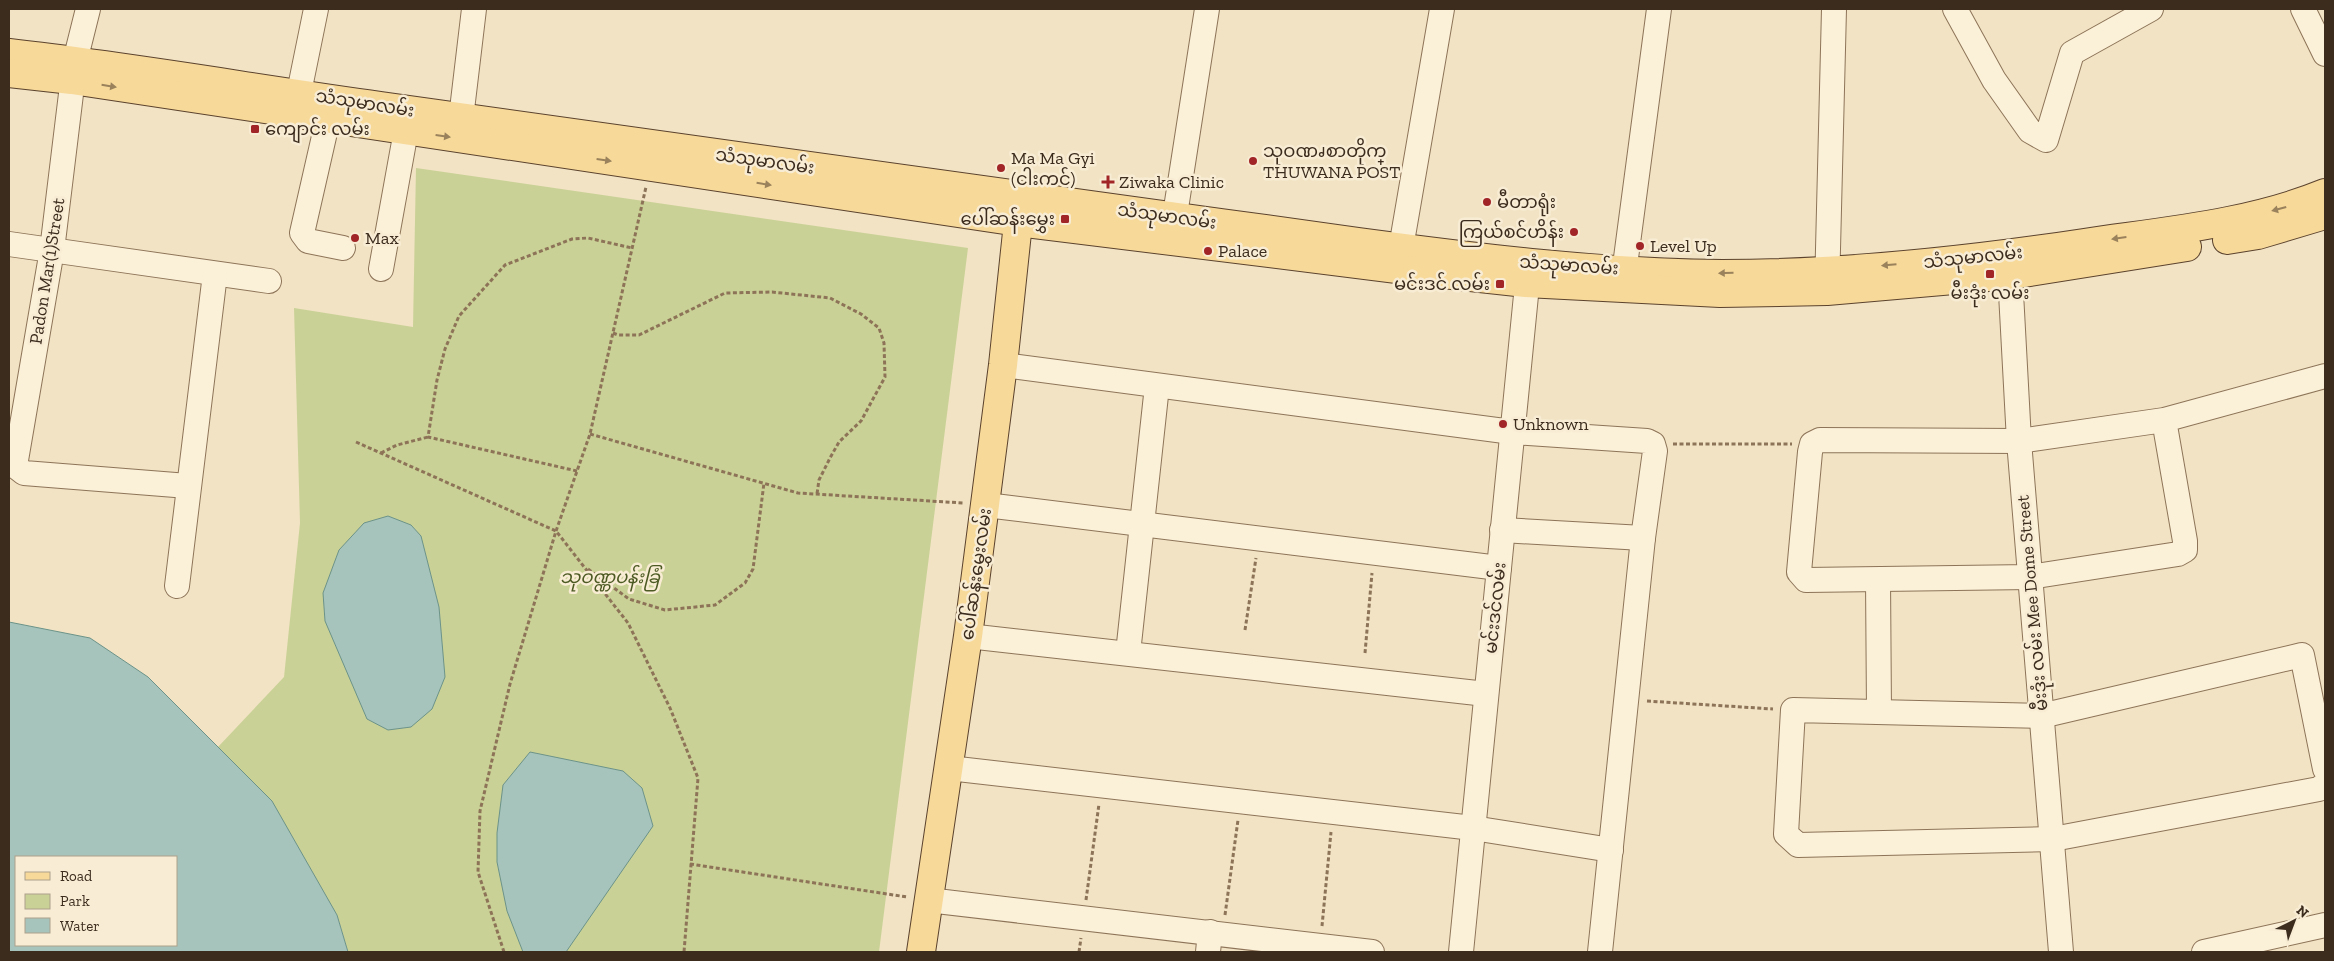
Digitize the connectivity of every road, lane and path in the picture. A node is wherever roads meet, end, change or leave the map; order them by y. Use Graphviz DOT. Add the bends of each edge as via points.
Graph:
graph roads {
  1 [pos="88,9"];
  2 [pos="316,9"];
  3 [pos="474,9"];
  4 [pos="1207,9"];
  5 [pos="1442,9"];
  6 [pos="1659,9"];
  7 [pos="1834,9"];
  8 [pos="1955,9"];
  9 [pos="2151,9"];
  10 [pos="2303,9"];
  11 [pos="9,53"];
  12 [pos="2325,54"];
  13 [pos="73,70"];
  14 [pos="9,73"];
  15 [pos="297,104"];
  16 [pos="461,118"];
  17 [pos="328,119"];
  18 [pos="406,131"];
  19 [pos="650,167"];
  20 [pos="2325,193"];
  21 [pos="1019,208"];
  22 [pos="2325,215"];
  23 [pos="1173,229"];
  24 [pos="9,244"];
  25 [pos="343,248"];
  26 [pos="632,248"];
  27 [pos="52,250"];
  28 [pos="1399,258"];
  29 [pos="2010,265"];
  30 [pos="381,268"];
  31 [pos="1528,273"];
  32 [pos="215,274"];
  33 [pos="1623,280"];
  34 [pos="268,281"];
  35 [pos="1827,281"];
  36 [pos="613,333"];
  37 [pos="1003,365"];
  38 [pos="2325,376"];
  39 [pos="1157,386"];
  40 [pos="2164,420"];
  41 [pos="1512,432"];
  42 [pos="590,434"];
  43 [pos="428,437"];
  44 [pos="2019,441"];
  45 [pos="356,442"];
  46 [pos="1653,444"];
  47 [pos="1812,444"];
  48 [pos="381,453"];
  49 [pos="577,471"];
  50 [pos="764,483"];
  51 [pos="188,486"];
  52 [pos="817,494"];
  53 [pos="986,505"];
  54 [pos="1144,523"];
  55 [pos="1502,530"];
  56 [pos="556,531"];
  57 [pos="1258,537"];
  58 [pos="1643,538"];
  59 [pos="1374,552"];
  60 [pos="584,566"];
  61 [pos="1498,568"];
  62 [pos="2030,577"];
  63 [pos="1878,580"];
  64 [pos="177,586"];
  65 [pos="1246,630"];
  66 [pos="968,636"];
  67 [pos="1128,653"];
  68 [pos="1365,653"];
  69 [pos="1486,694"];
  70 [pos="1626,699"];
  71 [pos="1793,710"];
  72 [pos="1879,712"];
  73 [pos="2041,716"];
  74 [pos="949,768"];
  75 [pos="2325,769"];
  76 [pos="2325,784"];
  77 [pos="1101,786"];
  78 [pos="1240,802"];
  79 [pos="1333,812"];
  80 [pos="1473,828"];
  81 [pos="2052,839"];
  82 [pos="1610,850"];
  83 [pos="690,864"];
  84 [pos="928,900"];
  85 [pos="1083,916"];
  86 [pos="2325,926"];
  87 [pos="1214,939"];
  88 [pos="1320,946"];
  89 [pos="2213,951"];
  90 [pos="504,952"];
  91 [pos="684,952"];
  92 [pos="921,952"];
  93 [pos="1372,952"];
  94 [pos="1461,952"];
  95 [pos="1600,952"];
  96 [pos="2061,952"];
  1 -- 13 [label="street, Padon Mar(1)Street"];
  2 -- 15 [label="street"];
  3 -- 16 [label="street"];
  4 -- 23 [label="street"];
  5 -- 28 [label="street"];
  6 -- 33 [label="street"];
  7 -- 35 [label="street"];
  8 -- 9 [label="street" via="1994,80 2030,131 2046,140 2072,53"];
  10 -- 12 [label="street"];
  11 -- 13 [label="main road, သံသုမာလမ်း"];
  13 -- 14 [label="main road, သံသုမာလမ်း"];
  13 -- 15 [label="main road, သံသုမာလမ်း"];
  13 -- 27 [label="street, Padon Mar(1)Street"];
  15 -- 16 [label="main road, သံသုမာလမ်း"];
  15 -- 17 [label="main road, သံသုမာလမ်း"];
  16 -- 21 [label="main road, သံသုမာလမ်း"];
  17 -- 18 [label="main road, သံသုမာလမ်း"];
  17 -- 25 [label="street" via="302,233 308,241"];
  18 -- 19 [label="main road, သံသုမာလမ်း, one-way"];
  18 -- 30 [label="street"];
  19 -- 21 [label="main road, သံသုမာလမ်း, one-way"];
  19 -- 26 [label="path"];
  20 -- 29 [label="main road, သံသုမာလမ်း, one-way" via="2253,216"];
  21 -- 23 [label="main road, သံသုမာလမ်း"];
  21 -- 37 [label="main road, ပေါ်ဆန်းမွှေးလမ်း"];
  22 -- 29 [label="main road, သံသုမာလမ်း" via="2258,235"];
  23 -- 28 [label="main road, သံသုမာလမ်း"];
  24 -- 27 [label="street"];
  26 -- 36 [label="path"];
  26 -- 43 [label="path" via="588,238 572,239 505,265 459,316 445,349 437,380"];
  27 -- 32 [label="street"];
  27 -- 51 [label="street, Padon Mar(1)Street" via="15,461 18,470"];
  28 -- 31 [label="main road, သံသုမာလမ်း"];
  29 -- 35 [label="main road, သံသုမာလမ်း"];
  29 -- 44 [label="street, မီးဒုံး လမ်း Mee Dome Street"];
  31 -- 33 [label="main road, သံသုမာလမ်း"];
  31 -- 41 [label="street, မင်းဒင်လမ်း"];
  32 -- 34 [label="street"];
  32 -- 51 [label="street"];
  33 -- 35 [label="main road, သံသုမာလမ်း" via="1721,274"];
  36 -- 42 [label="path"];
  36 -- 52 [label="path" via="618,336 639,335 725,293 772,292 830,298 862,314 879,328 884,343 885,377 861,421 839,442 819,480"];
  37 -- 39 [label="street"];
  37 -- 53 [label="main road, ပေါ်ဆန်းမွှေးလမ်း"];
  38 -- 40 [label="street"];
  39 -- 41 [label="street"];
  39 -- 54 [label="street"];
  40 -- 44 [label="street"];
  40 -- 62 [label="street" via="2185,550 2178,554"];
  41 -- 46 [label="street"];
  41 -- 55 [label="street, မင်းဒင်လမ်း"];
  42 -- 49 [label="path"];
  42 -- 50 [label="path"];
  43 -- 48 [label="path"];
  43 -- 49 [label="path"];
  44 -- 47 [label="street" via="1820,440"];
  44 -- 62 [label="street, မီးဒုံး လမ်း Mee Dome Street"];
  45 -- 48 [label="path"];
  46 -- 47 [label="path"];
  46 -- 58 [label="street"];
  47 -- 63 [label="street" via="1799,572 1806,580"];
  48 -- 56 [label="path"];
  49 -- 56 [label="path"];
  50 -- 52 [label="path" via="798,493"];
  50 -- 60 [label="path" via="753,569 745,583 715,605 665,610 629,599"];
  51 -- 64 [label="street"];
  52 -- 53 [label="path"];
  53 -- 54 [label="street"];
  53 -- 66 [label="main road, ပေါ်ဆန်းမွှေးလမ်း"];
  54 -- 57 [label="street"];
  54 -- 67 [label="street"];
  55 -- 58 [label="street"];
  55 -- 61 [label="street, မင်းဒင်လမ်း"];
  56 -- 60 [label="path"];
  56 -- 90 [label="path" via="510,684 480,811 478,872"];
  57 -- 59 [label="street"];
  57 -- 65 [label="path"];
  58 -- 70 [label="street"];
  59 -- 61 [label="street"];
  59 -- 68 [label="path"];
  60 -- 83 [label="path" via="628,622 670,708 698,778"];
  61 -- 69 [label="street, မင်းဒင်လမ်း"];
  62 -- 63 [label="street"];
  62 -- 73 [label="street, မီးဒုံး လမ်း Mee Dome Street"];
  63 -- 72 [label="street"];
  66 -- 67 [label="street"];
  66 -- 74 [label="main road, ပေါ်ဆန်းမွှေးလမ်း"];
  67 -- 69 [label="street"];
  69 -- 80 [label="street, မင်းဒင်လမ်း"];
  70 -- 71 [label="path"];
  70 -- 82 [label="street"];
  71 -- 72 [label="street"];
  71 -- 81 [label="street" via="1786,834 1798,845"];
  72 -- 73 [label="street"];
  73 -- 75 [label="street" via="2302,655"];
  73 -- 81 [label="street, မီးဒုံး လမ်း Mee Dome Street"];
  74 -- 77 [label="street"];
  74 -- 84 [label="main road, ပေါ်ဆန်းမွှေးလမ်း"];
  76 -- 81 [label="street" via="2319,789"];
  77 -- 78 [label="street"];
  77 -- 85 [label="path"];
  78 -- 79 [label="street"];
  78 -- 87 [label="path"];
  79 -- 80 [label="street"];
  79 -- 88 [label="path"];
  80 -- 82 [label="street"];
  80 -- 94 [label="street, မင်းဒင်လမ်း"];
  81 -- 96 [label="street, မီးဒုံး လမ်း Mee Dome Street"];
  82 -- 95 [label="street"];
  83 -- 84 [label="path"];
  83 -- 91 [label="path"];
  84 -- 85 [label="street"];
  84 -- 92 [label="main road, ပေါ်ဆန်းမွှေးလမ်း"];
  85 -- 87 [label="street"];
  86 -- 89 [label="street"];
  87 -- 88 [label="street"];
  88 -- 93 [label="street"];
}
